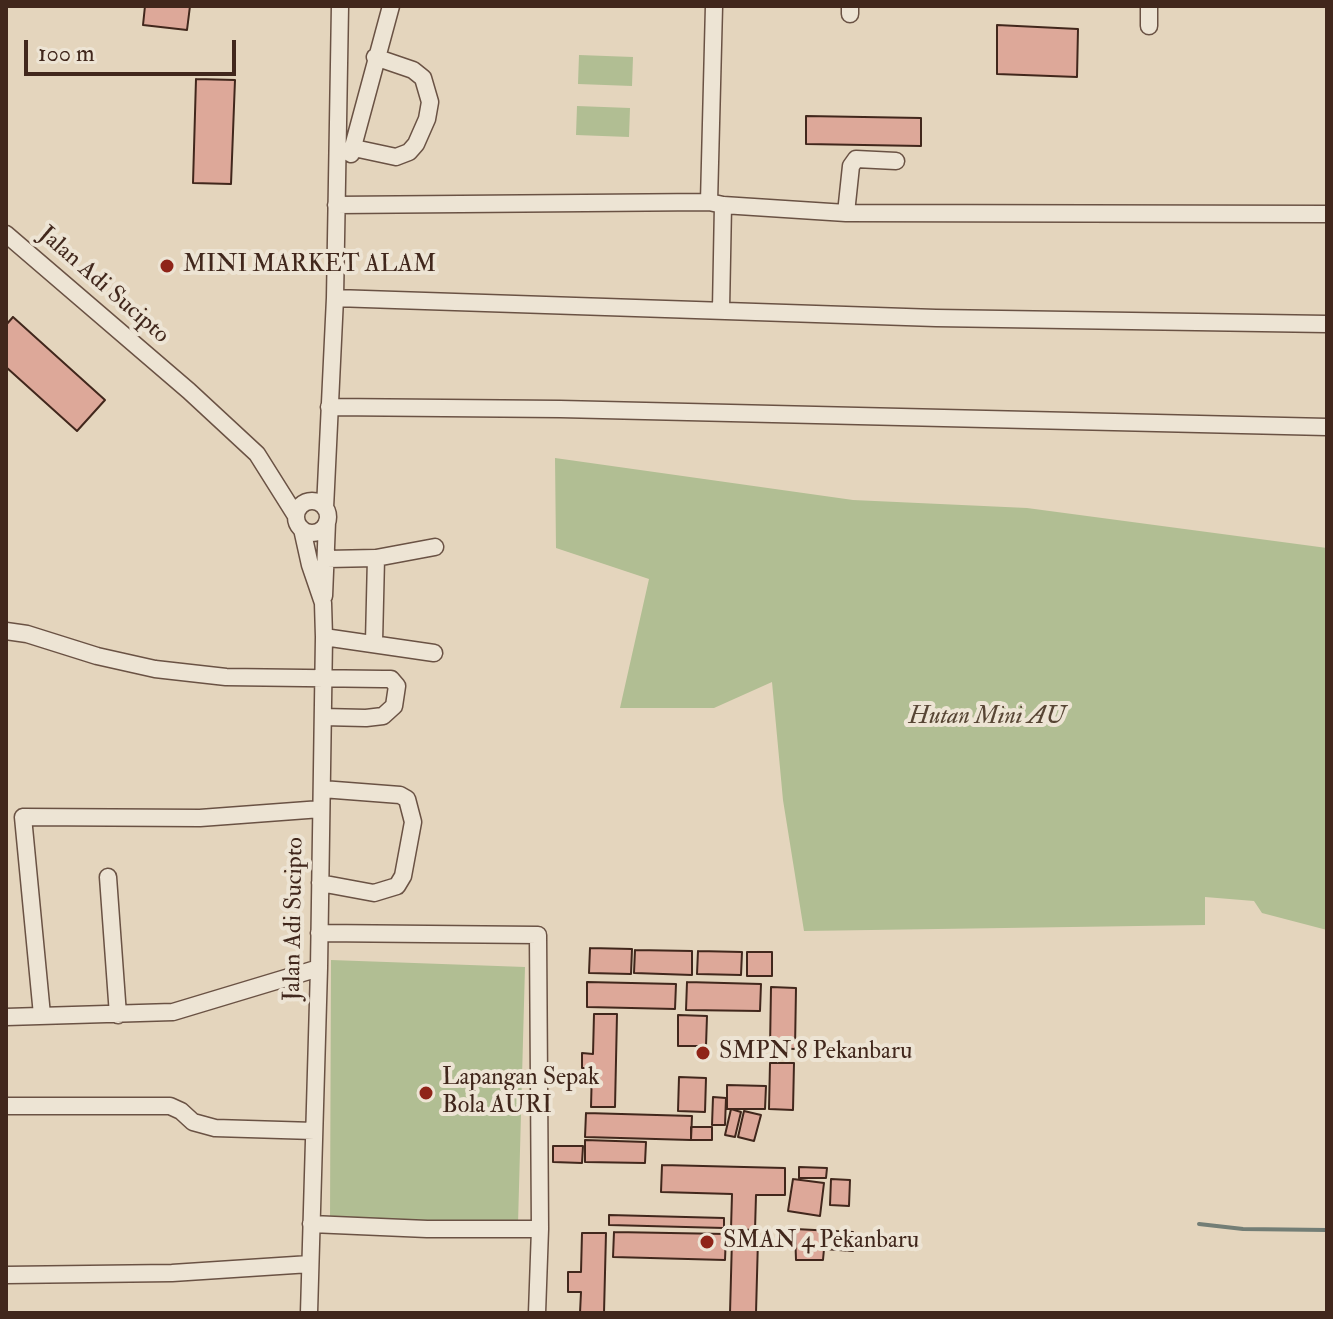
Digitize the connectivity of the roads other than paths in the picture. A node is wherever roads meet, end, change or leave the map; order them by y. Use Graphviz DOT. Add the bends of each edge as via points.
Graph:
graph roads {
  1 [pos="340,6"];
  2 [pos="391,6"];
  3 [pos="714,6"];
  4 [pos="1149,6"];
  5 [pos="1149,26"];
  6 [pos="375,57"];
  7 [pos="354,148"];
  8 [pos="896,161"];
  9 [pos="338,166"];
  10 [pos="716,204"];
  11 [pos="336,205"];
  12 [pos="846,213"];
  13 [pos="1327,214"];
  14 [pos="6,234"];
  15 [pos="335,298"];
  16 [pos="721,309"];
  17 [pos="1327,324"];
  18 [pos="329,407"];
  19 [pos="1327,427"];
  20 [pos="326,515"];
  21 [pos="299,522"];
  22 [pos="435,547"];
  23 [pos="376,558"];
  24 [pos="327,559"];
  25 [pos="323,603"];
  26 [pos="6,631"];
  27 [pos="324,637"];
  28 [pos="374,642"];
  29 [pos="434,653"];
  30 [pos="323,677"];
  31 [pos="323,717"];
  32 [pos="322,789"];
  33 [pos="321,809"];
  34 [pos="6,817"];
  35 [pos="23,817"];
  36 [pos="108,877"];
  37 [pos="320,883"];
  38 [pos="319,933"];
  39 [pos="319,968"];
  40 [pos="42,1015"];
  41 [pos="118,1015"];
  42 [pos="6,1017"];
  43 [pos="6,1106"];
  44 [pos="314,1131"];
  45 [pos="311,1224"];
  46 [pos="540,1229"];
  47 [pos="310,1264"];
  48 [pos="6,1275"];
  49 [pos="309,1313"];
  50 [pos="537,1313"];
  1 -- 9 [label="street"];
  2 -- 6 [label="street"];
  3 -- 10 [label="street"];
  4 -- 5 [label="street"];
  6 -- 7 [label="street"];
  6 -- 7 [label="street" via="423,78 430,102 427,119 409,152 396,157"];
  7 -- 9 [label="street"];
  8 -- 12 [label="street" via="856,159"];
  9 -- 11 [label="street"];
  10 -- 11 [label="street"];
  10 -- 12 [label="street"];
  10 -- 16 [label="street"];
  11 -- 15 [label="street"];
  12 -- 13 [label="street"];
  14 -- 21 [label="street, Jalan Adi Sucipto" via="257,454"];
  15 -- 16 [label="street"];
  15 -- 18 [label="street"];
  16 -- 17 [label="street"];
  18 -- 19 [label="street"];
  18 -- 20 [label="street"];
  20 -- 21 [label="street" via="316,532"];
  20 -- 21 [label="street" via="316,502 305,503"];
  20 -- 24 [label="street"];
  21 -- 25 [label="street, Jalan Adi Sucipto"];
  22 -- 23 [label="street"];
  23 -- 24 [label="street"];
  23 -- 28 [label="street"];
  24 -- 25 [label="street"];
  25 -- 27 [label="street, Jalan Adi Sucipto"];
  26 -- 30 [label="street" via="155,669 226,677"];
  27 -- 28 [label="street"];
  27 -- 30 [label="street, Jalan Adi Sucipto"];
  28 -- 29 [label="street"];
  30 -- 31 [label="street, Jalan Adi Sucipto"];
  30 -- 31 [label="street" via="391,679 397,686 394,706 383,716"];
  31 -- 32 [label="street, Jalan Adi Sucipto"];
  32 -- 33 [label="street, Jalan Adi Sucipto"];
  32 -- 37 [label="street" via="400,795 407,799 413,822 397,886 374,893"];
  33 -- 35 [label="street" via="200,818"];
  33 -- 37 [label="street, Jalan Adi Sucipto"];
  34 -- 35 [label="street"];
  35 -- 40 [label="street"];
  36 -- 41 [label="street"];
  37 -- 38 [label="street, Jalan Adi Sucipto"];
  38 -- 39 [label="street, Jalan Adi Sucipto"];
  38 -- 46 [label="street" via="538,935"];
  39 -- 41 [label="street" via="182,1010"];
  39 -- 44 [label="street, Jalan Adi Sucipto"];
  40 -- 41 [label="street"];
  40 -- 42 [label="street"];
  43 -- 44 [label="street" via="170,1106 193,1122 215,1128"];
  44 -- 45 [label="street, Jalan Adi Sucipto"];
  45 -- 46 [label="street"];
  45 -- 47 [label="street, Jalan Adi Sucipto"];
  46 -- 50 [label="street"];
  47 -- 48 [label="street"];
  47 -- 49 [label="street, Jalan Adi Sucipto"];
}
